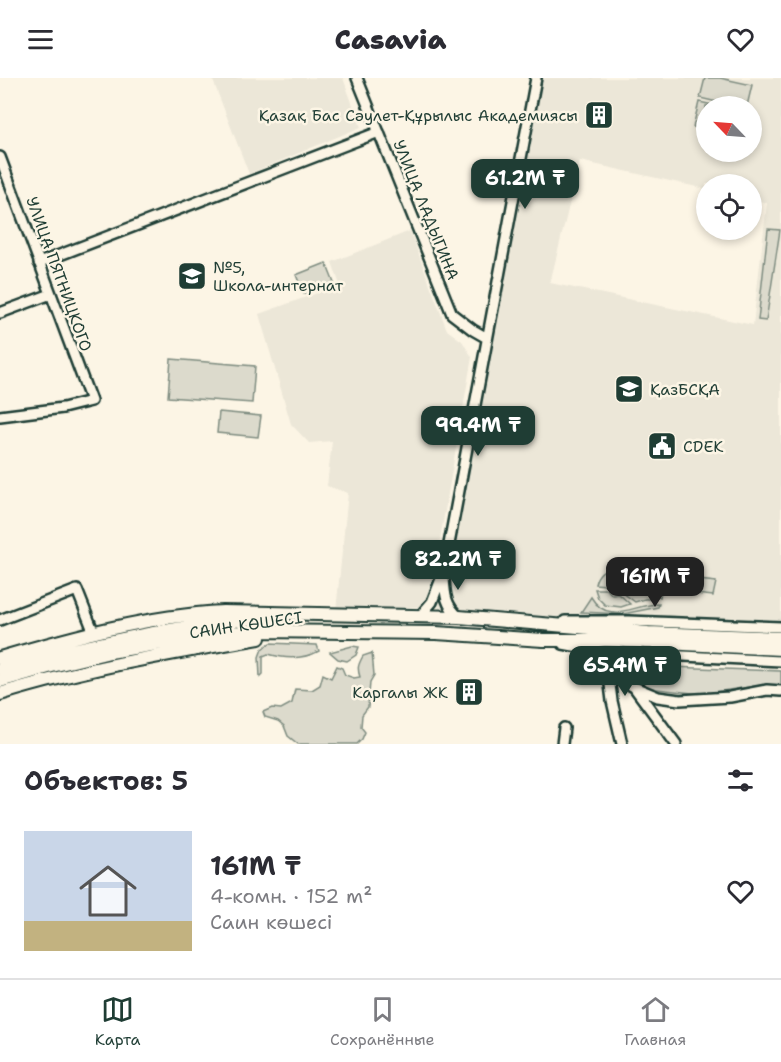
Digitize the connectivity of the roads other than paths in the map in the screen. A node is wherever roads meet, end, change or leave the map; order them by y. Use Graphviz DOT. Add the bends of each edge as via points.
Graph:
graph roads {
  1 [pos="357,78"];
  2 [pos="536,78"];
  3 [pos="379,132"];
  4 [pos="0,157"];
  5 [pos="39,262"];
  6 [pos="51,294"];
  7 [pos="0,313"];
  8 [pos="487,338"];
  9 [pos="0,416"];
  10 [pos="444,571"];
  11 [pos="291,615"];
  12 [pos="420,616"];
  13 [pos="459,617"];
  14 [pos="0,620"];
  15 [pos="530,622"];
  16 [pos="781,627"];
  17 [pos="320,632"];
  18 [pos="94,633"];
  19 [pos="781,638"];
  20 [pos="543,640"];
  21 [pos="781,649"];
  22 [pos="606,652"];
  23 [pos="0,658"];
  24 [pos="781,661"];
  25 [pos="0,669"];
  26 [pos="607,673"];
  27 [pos="0,681"];
  28 [pos="634,687"];
  29 [pos="781,691"];
  30 [pos="0,694"];
  31 [pos="564,728"];
  32 [pos="562,744"];
  33 [pos="621,744"];
  34 [pos="676,744"];
  1 -- 3 [label="street, УЛИЦА ЛАДЫГИНА"];
  2 -- 8 [label="street"];
  3 -- 5 [label="street"];
  3 -- 8 [label="street, УЛИЦА ЛАДЫГИНА" via="452,314"];
  4 -- 5 [label="street, УЛИЦА ПЯТНИЦКОГО"];
  5 -- 6 [label="street, УЛИЦА ПЯТНИЦКОГО"];
  6 -- 7 [label="street"];
  6 -- 9 [label="street, УЛИЦА ПЯТНИЦКОГО" via="91,401"];
  8 -- 10 [label="street"];
  10 -- 12 [label="street" via="432,602"];
  10 -- 13 [label="street" via="447,604"];
  11 -- 12 [label="main road"];
  11 -- 18 [label="main road, САИН КӨШЕСІ" via="206,613"];
  11 -- 25 [label="main road, САИН КӨШЕСІ" via="161,631"];
  12 -- 13 [label="main road"];
  13 -- 15 [label="main road"];
  14 -- 18 [label="street" via="77,590"];
  15 -- 16 [label="street"];
  15 -- 19 [label="main road" via="648,633"];
  17 -- 20 [label="main road" via="436,633"];
  17 -- 27 [label="main road, САИН КӨШЕСІ" via="208,635 110,652"];
  17 -- 30 [label="main road, САИН КӨШЕСІ" via="145,657"];
  18 -- 23 [label="main road, САИН КӨШЕСІ"];
  20 -- 21 [label="main road"];
  20 -- 22 [label="street"];
  22 -- 24 [label="street"];
  22 -- 26 [label="street"];
  26 -- 28 [label="street"];
  26 -- 33 [label="street"];
  28 -- 29 [label="street" via="669,699"];
  28 -- 34 [label="street"];
  31 -- 32 [label="street"];
}
